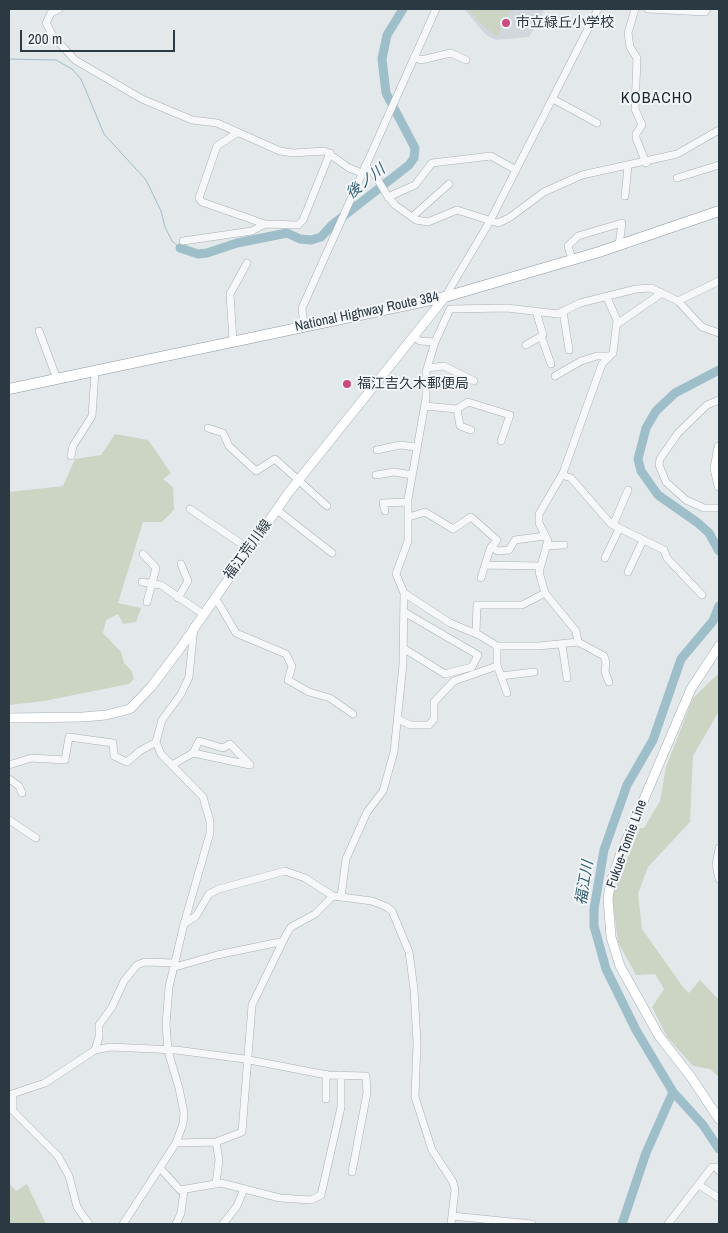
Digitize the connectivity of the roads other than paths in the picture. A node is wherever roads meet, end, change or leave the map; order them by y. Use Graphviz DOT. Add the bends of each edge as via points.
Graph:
graph roads {
  1 [pos="59,9"];
  2 [pos="436,9"];
  3 [pos="598,9"];
  4 [pos="635,9"];
  5 [pos="648,9"];
  6 [pos="707,9"];
  7 [pos="414,58"];
  8 [pos="466,60"];
  9 [pos="553,99"];
  10 [pos="597,123"];
  11 [pos="719,130"];
  12 [pos="237,133"];
  13 [pos="330,153"];
  14 [pos="646,163"];
  15 [pos="719,165"];
  16 [pos="628,166"];
  17 [pos="364,170"];
  18 [pos="516,170"];
  19 [pos="677,178"];
  20 [pos="449,184"];
  21 [pos="625,196"];
  22 [pos="388,197"];
  23 [pos="719,211"];
  24 [pos="412,217"];
  25 [pos="490,221"];
  26 [pos="265,224"];
  27 [pos="183,241"];
  28 [pos="619,246"];
  29 [pos="572,259"];
  30 [pos="247,263"];
  31 [pos="719,281"];
  32 [pos="662,293"];
  33 [pos="445,297"];
  34 [pos="607,298"];
  35 [pos="678,301"];
  36 [pos="536,310"];
  37 [pos="563,311"];
  38 [pos="617,324"];
  39 [pos="304,325"];
  40 [pos="39,331"];
  41 [pos="719,333"];
  42 [pos="412,336"];
  43 [pos="541,336"];
  44 [pos="233,341"];
  45 [pos="435,342"];
  46 [pos="526,345"];
  47 [pos="569,350"];
  48 [pos="609,356"];
  49 [pos="551,364"];
  50 [pos="427,368"];
  51 [pos="95,372"];
  52 [pos="555,376"];
  53 [pos="57,379"];
  54 [pos="474,381"];
  55 [pos="9,390"];
  56 [pos="719,400"];
  57 [pos="425,406"];
  58 [pos="457,409"];
  59 [pos="208,428"];
  60 [pos="471,430"];
  61 [pos="501,441"];
  62 [pos="416,447"];
  63 [pos="719,447"];
  64 [pos="377,450"];
  65 [pos="70,456"];
  66 [pos="412,474"];
  67 [pos="562,474"];
  68 [pos="376,475"];
  69 [pos="300,480"];
  70 [pos="719,486"];
  71 [pos="628,490"];
  72 [pos="408,502"];
  73 [pos="327,506"];
  74 [pos="719,508"];
  75 [pos="190,509"];
  76 [pos="277,510"];
  77 [pos="385,511"];
  78 [pos="409,518"];
  79 [pos="616,527"];
  80 [pos="545,536"];
  81 [pos="643,540"];
  82 [pos="564,545"];
  83 [pos="546,546"];
  84 [pos="491,547"];
  85 [pos="249,549"];
  86 [pos="332,552"];
  87 [pos="143,554"];
  88 [pos="604,558"];
  89 [pos="181,564"];
  90 [pos="485,565"];
  91 [pos="540,566"];
  92 [pos="628,572"];
  93 [pos="481,578"];
  94 [pos="142,582"];
  95 [pos="152,584"];
  96 [pos="404,592"];
  97 [pos="545,593"];
  98 [pos="702,595"];
  99 [pos="215,596"];
  100 [pos="178,598"];
  101 [pos="147,602"];
  102 [pos="404,612"];
  103 [pos="202,614"];
  104 [pos="194,627"];
  105 [pos="476,633"];
  106 [pos="578,642"];
  107 [pos="562,644"];
  108 [pos="498,646"];
  109 [pos="719,646"];
  110 [pos="403,648"];
  111 [pos="497,666"];
  112 [pos="534,672"];
  113 [pos="501,676"];
  114 [pos="567,678"];
  115 [pos="609,682"];
  116 [pos="506,692"];
  117 [pos="353,714"];
  118 [pos="9,718"];
  119 [pos="398,720"];
  120 [pos="156,742"];
  121 [pos="193,753"];
  122 [pos="9,765"];
  123 [pos="172,765"];
  124 [pos="9,780"];
  125 [pos="22,793"];
  126 [pos="9,820"];
  127 [pos="36,838"];
  128 [pos="719,848"];
  129 [pos="719,879"];
  130 [pos="333,896"];
  131 [pos="341,897"];
  132 [pos="184,924"];
  133 [pos="280,942"];
  134 [pos="175,965"];
  135 [pos="95,1050"];
  136 [pos="168,1051"];
  137 [pos="248,1060"];
  138 [pos="326,1074"];
  139 [pos="341,1075"];
  140 [pos="11,1094"];
  141 [pos="326,1098"];
  142 [pos="719,1119"];
  143 [pos="216,1142"];
  144 [pos="176,1143"];
  145 [pos="160,1168"];
  146 [pos="719,1171"];
  147 [pos="352,1172"];
  148 [pos="216,1184"];
  149 [pos="699,1185"];
  150 [pos="244,1189"];
  151 [pos="184,1190"];
  152 [pos="719,1198"];
  153 [pos="452,1216"];
  154 [pos="89,1224"];
  155 [pos="123,1224"];
  156 [pos="176,1224"];
  157 [pos="223,1224"];
  158 [pos="452,1224"];
  159 [pos="532,1224"];
  160 [pos="668,1224"];
  1 -- 12 [label="street" via="51,13 46,23 52,36 75,60 142,99 192,120 217,123"];
  2 -- 7 [label="street"];
  3 -- 9 [label="street"];
  4 -- 14 [label="street" via="628,33 630,46 637,58 636,109 642,125 636,138"];
  5 -- 6 [label="street" via="704,12"];
  7 -- 8 [label="street" via="421,60 451,53"];
  7 -- 17 [label="street"];
  9 -- 10 [label="street"];
  9 -- 18 [label="street"];
  11 -- 14 [label="street" via="677,154"];
  12 -- 13 [label="street" via="280,152 293,154 325,150"];
  12 -- 26 [label="street" via="217,146 199,198 202,202"];
  13 -- 17 [label="street" via="349,168"];
  13 -- 26 [label="street" via="303,220 298,225"];
  14 -- 16 [label="street"];
  15 -- 19 [label="street"];
  16 -- 21 [label="street"];
  16 -- 25 [label="street" via="582,175 544,192 509,218 498,223"];
  17 -- 22 [label="street" via="374,172"];
  17 -- 39 [label="street" via="302,308"];
  18 -- 22 [label="street" via="490,156 432,162 415,186"];
  18 -- 25 [label="street"];
  20 -- 24 [label="street"];
  22 -- 24 [label="street"];
  23 -- 28 [label="highway, National Highway Route 384"];
  24 -- 25 [label="street" via="428,222 457,210"];
  25 -- 33 [label="street"];
  26 -- 27 [label="street" via="252,231"];
  28 -- 29 [label="highway, National Highway Route 384"];
  28 -- 29 [label="street" via="622,223 578,236 568,246"];
  29 -- 33 [label="highway, National Highway Route 384"];
  30 -- 44 [label="street" via="230,294"];
  31 -- 35 [label="street"];
  32 -- 34 [label="street" via="651,288 636,289"];
  32 -- 35 [label="street"];
  32 -- 38 [label="street"];
  33 -- 39 [label="highway, National Highway Route 384"];
  33 -- 42 [label="main road, 福江荒川線"];
  34 -- 37 [label="street" via="580,303"];
  34 -- 38 [label="street"];
  35 -- 41 [label="street" via="702,327"];
  36 -- 37 [label="street" via="558,314"];
  36 -- 43 [label="street" via="543,330"];
  36 -- 45 [label="street" via="450,309"];
  37 -- 47 [label="street"];
  38 -- 48 [label="street"];
  39 -- 44 [label="highway, National Highway Route 384"];
  40 -- 53 [label="street"];
  42 -- 45 [label="street" via="420,341"];
  42 -- 69 [label="main road, 福江荒川線"];
  43 -- 46 [label="street"];
  43 -- 49 [label="street"];
  44 -- 51 [label="highway, National Highway Route 384"];
  45 -- 50 [label="street"];
  48 -- 52 [label="street" via="581,361"];
  48 -- 67 [label="street" via="602,364"];
  50 -- 54 [label="street" via="444,366"];
  50 -- 57 [label="street"];
  51 -- 53 [label="highway, National Highway Route 384"];
  51 -- 65 [label="street" via="92,416"];
  53 -- 55 [label="highway, National Highway Route 384"];
  56 -- 74 [label="street" via="707,405 678,433 658,466 666,482 686,500 704,508"];
  57 -- 58 [label="street"];
  57 -- 62 [label="street"];
  58 -- 60 [label="street" via="460,426"];
  58 -- 61 [label="street" via="468,402 510,414"];
  59 -- 69 [label="street" via="223,433 229,446 256,471 274,459"];
  62 -- 64 [label="street" via="400,445"];
  62 -- 66 [label="street"];
  63 -- 70 [label="main road" via="715,468"];
  66 -- 68 [label="street"];
  66 -- 72 [label="street"];
  67 -- 79 [label="street" via="571,478"];
  67 -- 80 [label="street" via="539,514"];
  69 -- 73 [label="street"];
  69 -- 76 [label="main road, 福江荒川線"];
  71 -- 79 [label="street"];
  72 -- 77 [label="street" via="383,503"];
  72 -- 78 [label="street"];
  75 -- 85 [label="street"];
  76 -- 85 [label="main road, 福江荒川線"];
  76 -- 86 [label="street"];
  78 -- 84 [label="street" via="426,512 453,528 471,517 497,540"];
  78 -- 96 [label="street" via="408,541 396,574"];
  79 -- 81 [label="street"];
  79 -- 88 [label="street"];
  80 -- 83 [label="street"];
  80 -- 84 [label="street" via="515,540 509,550 498,551"];
  81 -- 92 [label="street"];
  81 -- 98 [label="street" via="664,550 667,558"];
  82 -- 83 [label="street"];
  83 -- 91 [label="street"];
  84 -- 90 [label="street"];
  85 -- 99 [label="main road, 福江荒川線"];
  87 -- 95 [label="street" via="156,568"];
  89 -- 100 [label="street" via="188,581"];
  90 -- 91 [label="street"];
  90 -- 93 [label="street"];
  91 -- 97 [label="street"];
  94 -- 95 [label="street"];
  95 -- 100 [label="street" via="161,585"];
  95 -- 101 [label="street"];
  96 -- 102 [label="street"];
  96 -- 105 [label="street" via="450,623"];
  97 -- 105 [label="street" via="522,604 476,605"];
  97 -- 106 [label="street" via="576,631"];
  99 -- 103 [label="main road, 福江荒川線"];
  99 -- 117 [label="street" via="236,633 286,654 292,666 288,680 309,692 330,698"];
  100 -- 103 [label="street"];
  102 -- 110 [label="street"];
  102 -- 110 [label="street" via="478,655 472,667 445,674"];
  103 -- 104 [label="main road, 福江荒川線"];
  104 -- 118 [label="main road, 福江荒川線" via="151,687 130,709 83,717"];
  104 -- 120 [label="street" via="189,677 162,720"];
  105 -- 108 [label="street"];
  106 -- 107 [label="street"];
  106 -- 115 [label="street" via="604,656"];
  107 -- 108 [label="street"];
  107 -- 114 [label="street"];
  108 -- 111 [label="street"];
  109 -- 142 [label="main road, Fukue-Tomie Line" via="689,694 618,862 608,898 611,937 620,966 659,1036"];
  110 -- 119 [label="street"];
  111 -- 113 [label="street"];
  111 -- 119 [label="street" via="454,681 434,702 434,719 429,725 410,725"];
  112 -- 113 [label="street"];
  113 -- 116 [label="street"];
  119 -- 131 [label="street" via="387,780 380,796 367,812 346,859"];
  120 -- 122 [label="street" via="127,762 114,756 112,742 69,737 64,760 31,758"];
  120 -- 123 [label="street" via="161,754"];
  121 -- 121 [label="street" via="203,755 250,765 230,744 223,748 199,741"];
  121 -- 123 [label="street"];
  123 -- 132 [label="street" via="203,797 210,821 210,833"];
  124 -- 125 [label="street" via="19,786"];
  126 -- 127 [label="street"];
  128 -- 129 [label="street" via="716,864"];
  130 -- 131 [label="street"];
  130 -- 132 [label="street" via="293,872 275,872 219,888 209,894 196,916"];
  130 -- 133 [label="street" via="315,914 291,927"];
  131 -- 153 [label="street" via="372,901 387,907 396,918 409,952 417,1013 415,1096 432,1150 453,1182"];
  132 -- 134 [label="street"];
  133 -- 134 [label="street"];
  133 -- 137 [label="street" via="252,1005"];
  134 -- 135 [label="street" via="145,962 137,966 124,981 112,1007 99,1024"];
  134 -- 136 [label="street" via="166,1024"];
  135 -- 136 [label="street" via="144,1047"];
  135 -- 140 [label="street" via="45,1083"];
  136 -- 137 [label="street"];
  136 -- 144 [label="street" via="184,1113"];
  137 -- 138 [label="street"];
  137 -- 143 [label="street" via="242,1132"];
  138 -- 139 [label="street"];
  138 -- 141 [label="street"];
  139 -- 147 [label="street" via="366,1076 367,1093"];
  139 -- 150 [label="street" via="341,1106 321,1195 311,1200 280,1198"];
  140 -- 154 [label="street" via="13,1111 58,1156 70,1176 77,1207"];
  143 -- 144 [label="street"];
  143 -- 148 [label="street" via="219,1160"];
  144 -- 145 [label="street"];
  145 -- 151 [label="street"];
  145 -- 155 [label="street"];
  146 -- 149 [label="street" via="712,1167"];
  148 -- 150 [label="street"];
  148 -- 151 [label="street"];
  149 -- 152 [label="street"];
  149 -- 160 [label="street"];
  150 -- 157 [label="street" via="237,1206"];
  151 -- 156 [label="street"];
  153 -- 158 [label="street"];
  153 -- 159 [label="street"];
}
